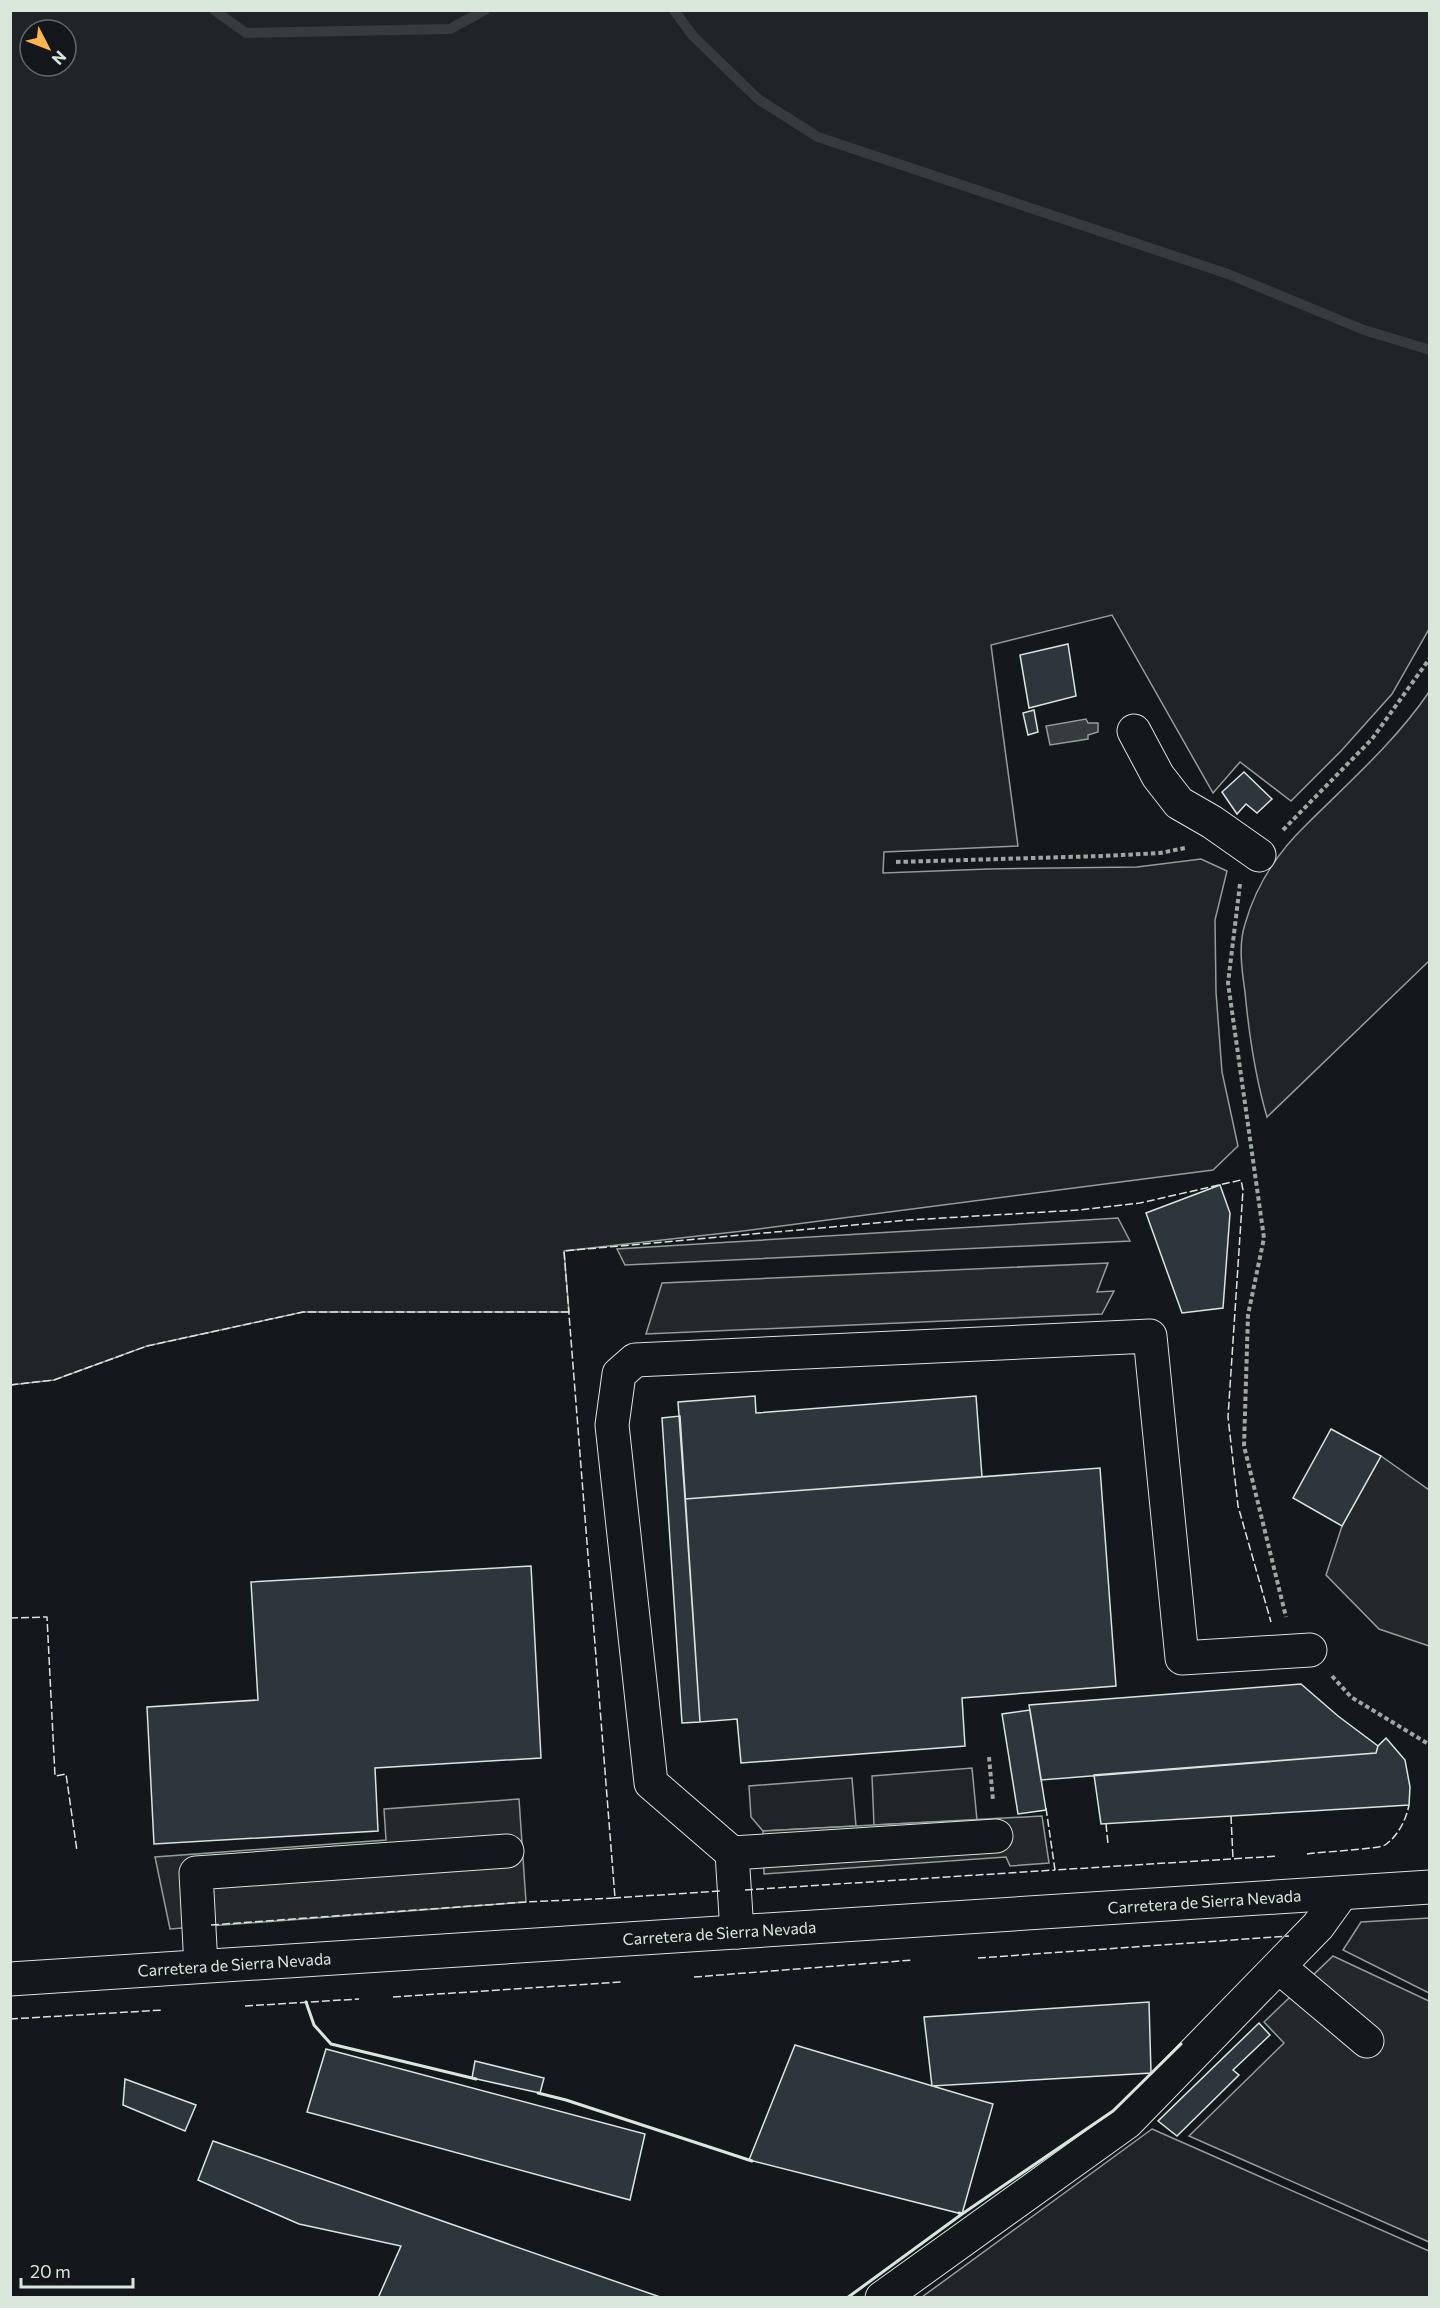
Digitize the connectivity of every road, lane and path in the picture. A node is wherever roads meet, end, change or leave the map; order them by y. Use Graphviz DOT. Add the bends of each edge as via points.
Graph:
graph roads {
  1 [pos="1430,658"];
  2 [pos="1134,731"];
  3 [pos="1232,836"];
  4 [pos="1259,855"];
  5 [pos="896,862"];
  6 [pos="1310,1650"];
  7 [pos="1430,1745"];
  8 [pos="989,1757"];
  9 [pos="996,1836"];
  10 [pos="507,1851"];
  11 [pos="732,1853"];
  12 [pos="1430,1887"];
  13 [pos="1341,1893"];
  14 [pos="737,1932"];
  15 [pos="201,1966"];
  16 [pos="1279,1967"];
  17 [pos="10,1979"];
  18 [pos="1367,2041"];
  19 [pos="882,2298"];
  1 -- 4 [label="path" via="1372,739"];
  2 -- 3 [label="main road" via="1158,776 1179,803"];
  3 -- 4 [label="main road"];
  3 -- 5 [label="path" via="1160,853"];
  4 -- 6 [label="path" via="1241,874 1228,983 1264,1238 1248,1315 1244,1446 1287,1624"];
  6 -- 7 [label="path" via="1351,1697"];
  6 -- 11 [label="main road" via="1182,1658 1150,1336 635,1360 619,1374 612,1425 651,1783"];
  8 -- 9 [label="path"];
  9 -- 11 [label="main road"];
  10 -- 15 [label="main road" via="196,1874"];
  11 -- 14 [label="main road"];
  12 -- 13 [label="main road, Carretera de Sierra Nevada"];
  13 -- 14 [label="main road, Carretera de Sierra Nevada"];
  13 -- 16 [label="main road" via="1318,1926"];
  14 -- 15 [label="main road, Carretera de Sierra Nevada"];
  15 -- 17 [label="main road, Carretera de Sierra Nevada"];
  16 -- 18 [label="main road"];
  16 -- 19 [label="main road" via="1127,2122"];
}
